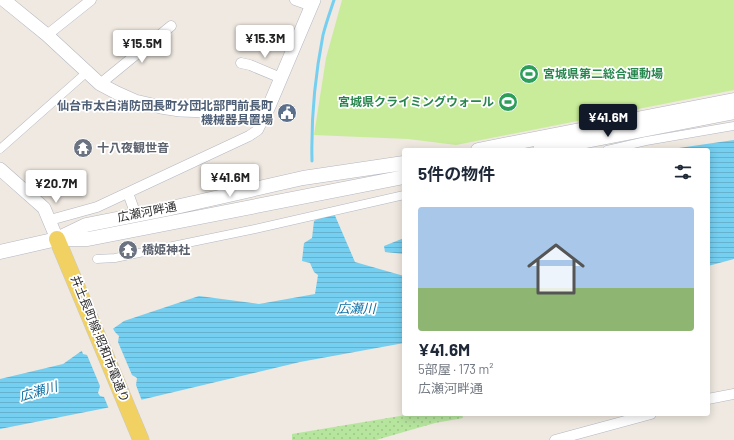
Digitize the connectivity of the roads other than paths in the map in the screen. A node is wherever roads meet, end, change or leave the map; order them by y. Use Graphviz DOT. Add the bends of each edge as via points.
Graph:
graph roads {
  1 [pos="4,0"];
  2 [pos="91,0"];
  3 [pos="294,0"];
  4 [pos="313,3"];
  5 [pos="171,26"];
  6 [pos="47,35"];
  7 [pos="241,63"];
  8 [pos="87,72"];
  9 [pos="281,78"];
  10 [pos="100,84"];
  11 [pos="734,100"];
  12 [pos="734,112"];
  13 [pos="264,118"];
  14 [pos="734,126"];
  15 [pos="488,148"];
  16 [pos="550,148"];
  17 [pos="616,148"];
  18 [pos="0,149"];
  19 [pos="402,163"];
  20 [pos="0,169"];
  21 [pos="402,177"];
  22 [pos="128,193"];
  23 [pos="402,195"];
  24 [pos="136,215"];
  25 [pos="50,220"];
  26 [pos="57,239"];
  27 [pos="0,252"];
  28 [pos="96,259"];
  29 [pos="734,394"];
  30 [pos="710,399"];
  31 [pos="644,416"];
  32 [pos="141,440"];
  33 [pos="555,440"];
  1 -- 6 [label="street"];
  2 -- 6 [label="street"];
  3 -- 4 [label="street"];
  4 -- 9 [label="street"];
  5 -- 10 [label="street"];
  6 -- 8 [label="street"];
  7 -- 9 [label="street"];
  8 -- 10 [label="street"];
  8 -- 18 [label="street"];
  9 -- 13 [label="street"];
  10 -- 13 [label="street" via="135,101 161,107 210,111 223,108 239,109"];
  11 -- 15 [label="main road"];
  12 -- 16 [label="main road"];
  13 -- 22 [label="street" via="258,130 249,136"];
  14 -- 17 [label="street"];
  19 -- 24 [label="main road, 広瀬河畔通" via="303,178"];
  20 -- 25 [label="street" via="44,208"];
  21 -- 26 [label="main road, 広瀬河畔通" via="88,239"];
  22 -- 24 [label="street"];
  22 -- 25 [label="street" via="97,206"];
  23 -- 28 [label="street" via="255,229 115,258"];
  24 -- 26 [label="main road, 広瀬河畔通" via="86,225"];
  25 -- 26 [label="street"];
  26 -- 27 [label="main road, 広瀬河畔通"];
  26 -- 32 [label="main road, 井土長町線;昭和市電通り"];
  29 -- 30 [label="street"];
  31 -- 33 [label="street"];
}
